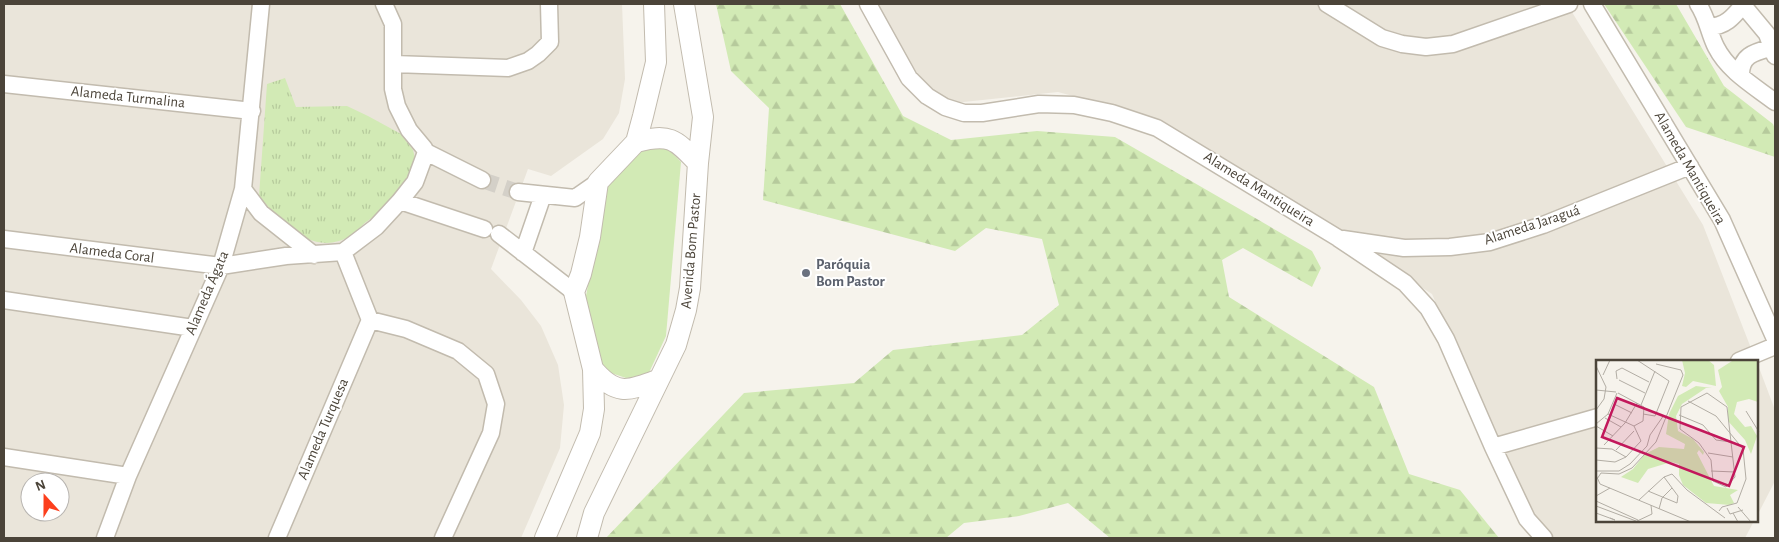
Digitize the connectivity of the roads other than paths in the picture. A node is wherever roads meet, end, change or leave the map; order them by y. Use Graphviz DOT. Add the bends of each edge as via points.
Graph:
graph roads {
  1 [pos="261,4"];
  2 [pos="384,4"];
  3 [pos="549,4"];
  4 [pos="654,4"];
  5 [pos="684,4"];
  6 [pos="868,4"];
  7 [pos="1327,4"];
  8 [pos="1569,4"];
  9 [pos="1592,4"];
  10 [pos="1698,4"];
  11 [pos="1743,4"];
  12 [pos="1709,27"];
  13 [pos="1774,52"];
  14 [pos="394,64"];
  15 [pos="1741,76"];
  16 [pos="4,84"];
  17 [pos="1775,102"];
  18 [pos="252,111"];
  19 [pos="636,142"];
  20 [pos="425,150"];
  21 [pos="698,163"];
  22 [pos="1690,166"];
  23 [pos="482,180"];
  24 [pos="598,182"];
  25 [pos="243,189"];
  26 [pos="518,192"];
  27 [pos="544,194"];
  28 [pos="400,202"];
  29 [pos="1338,238"];
  30 [pos="4,239"];
  31 [pos="343,252"];
  32 [pos="523,253"];
  33 [pos="314,255"];
  34 [pos="221,266"];
  35 [pos="574,292"];
  36 [pos="4,300"];
  37 [pos="370,320"];
  38 [pos="193,328"];
  39 [pos="1775,339"];
  40 [pos="1775,346"];
  41 [pos="1741,360"];
  42 [pos="593,369"];
  43 [pos="657,380"];
  44 [pos="1596,418"];
  45 [pos="1492,447"];
  46 [pos="4,457"];
  47 [pos="128,476"];
  48 [pos="105,538"];
  49 [pos="277,538"];
  50 [pos="443,538"];
  51 [pos="546,538"];
  52 [pos="587,538"];
  53 [pos="1544,538"];
  1 -- 18 [label="street, Alameda Ágata"];
  2 -- 14 [label="street" via="392,24"];
  3 -- 14 [label="street" via="550,42 528,61 508,68"];
  4 -- 19 [label="street" via="656,62"];
  5 -- 21 [label="street, Avenida Bom Pastor" via="703,117"];
  6 -- 29 [label="street, Alameda Mantiqueira" via="909,78 927,96 945,107 964,113 982,113 1039,104 1074,105 1112,113 1157,128"];
  7 -- 8 [label="street" via="1382,38 1426,47 1453,44"];
  9 -- 22 [label="street, Alameda Mantiqueira"];
  10 -- 12 [label="street"];
  11 -- 12 [label="street" via="1726,24"];
  11 -- 13 [label="street" via="1767,34"];
  12 -- 15 [label="street" via="1716,47"];
  13 -- 15 [label="street" via="1759,50 1744,60"];
  14 -- 20 [label="street" via="393,89 397,106 409,130"];
  15 -- 17 [label="street"];
  16 -- 18 [label="street, Alameda Turmalina"];
  18 -- 25 [label="street, Alameda Ágata"];
  19 -- 21 [label="street" via="665,138 679,144"];
  19 -- 24 [label="street"];
  20 -- 23 [label="street"];
  20 -- 28 [label="street" via="415,182"];
  21 -- 43 [label="street, Avenida Bom Pastor" via="686,310 676,345"];
  22 -- 29 [label="street, Alameda Jaraguá" via="1543,225 1490,242 1404,248"];
  22 -- 39 [label="street, Alameda Mantiqueira" via="1722,220"];
  24 -- 27 [label="street" via="575,198"];
  24 -- 35 [label="street" via="590,237"];
  25 -- 33 [label="street" via="261,213"];
  25 -- 34 [label="street, Alameda Ágata"];
  26 -- 27 [label="street"];
  27 -- 32 [label="street"];
  28 -- 31 [label="street" via="376,227"];
  28 -- 32 [label="street" via="492,232"];
  29 -- 45 [label="street, Alameda Mantiqueira" via="1405,283 1428,308 1446,339"];
  30 -- 34 [label="street, Alameda Coral"];
  31 -- 33 [label="street, Alameda Coral"];
  31 -- 37 [label="street"];
  32 -- 35 [label="street"];
  33 -- 34 [label="street, Alameda Coral"];
  34 -- 38 [label="street, Alameda Ágata"];
  35 -- 42 [label="street"];
  36 -- 38 [label="street"];
  37 -- 49 [label="street, Alameda Turquesa"];
  37 -- 50 [label="street" via="406,329 458,351 486,374 496,404 491,433"];
  38 -- 47 [label="street, Alameda Ágata"];
  40 -- 41 [label="street"];
  42 -- 43 [label="street" via="604,382 617,388 636,389"];
  42 -- 51 [label="street" via="594,409 590,433"];
  43 -- 52 [label="street, Avenida Bom Pastor" via="594,513"];
  44 -- 45 [label="street"];
  45 -- 53 [label="street, Alameda Mantiqueira" via="1527,519"];
  46 -- 47 [label="street"];
  47 -- 48 [label="street, Alameda Ágata"];
}
